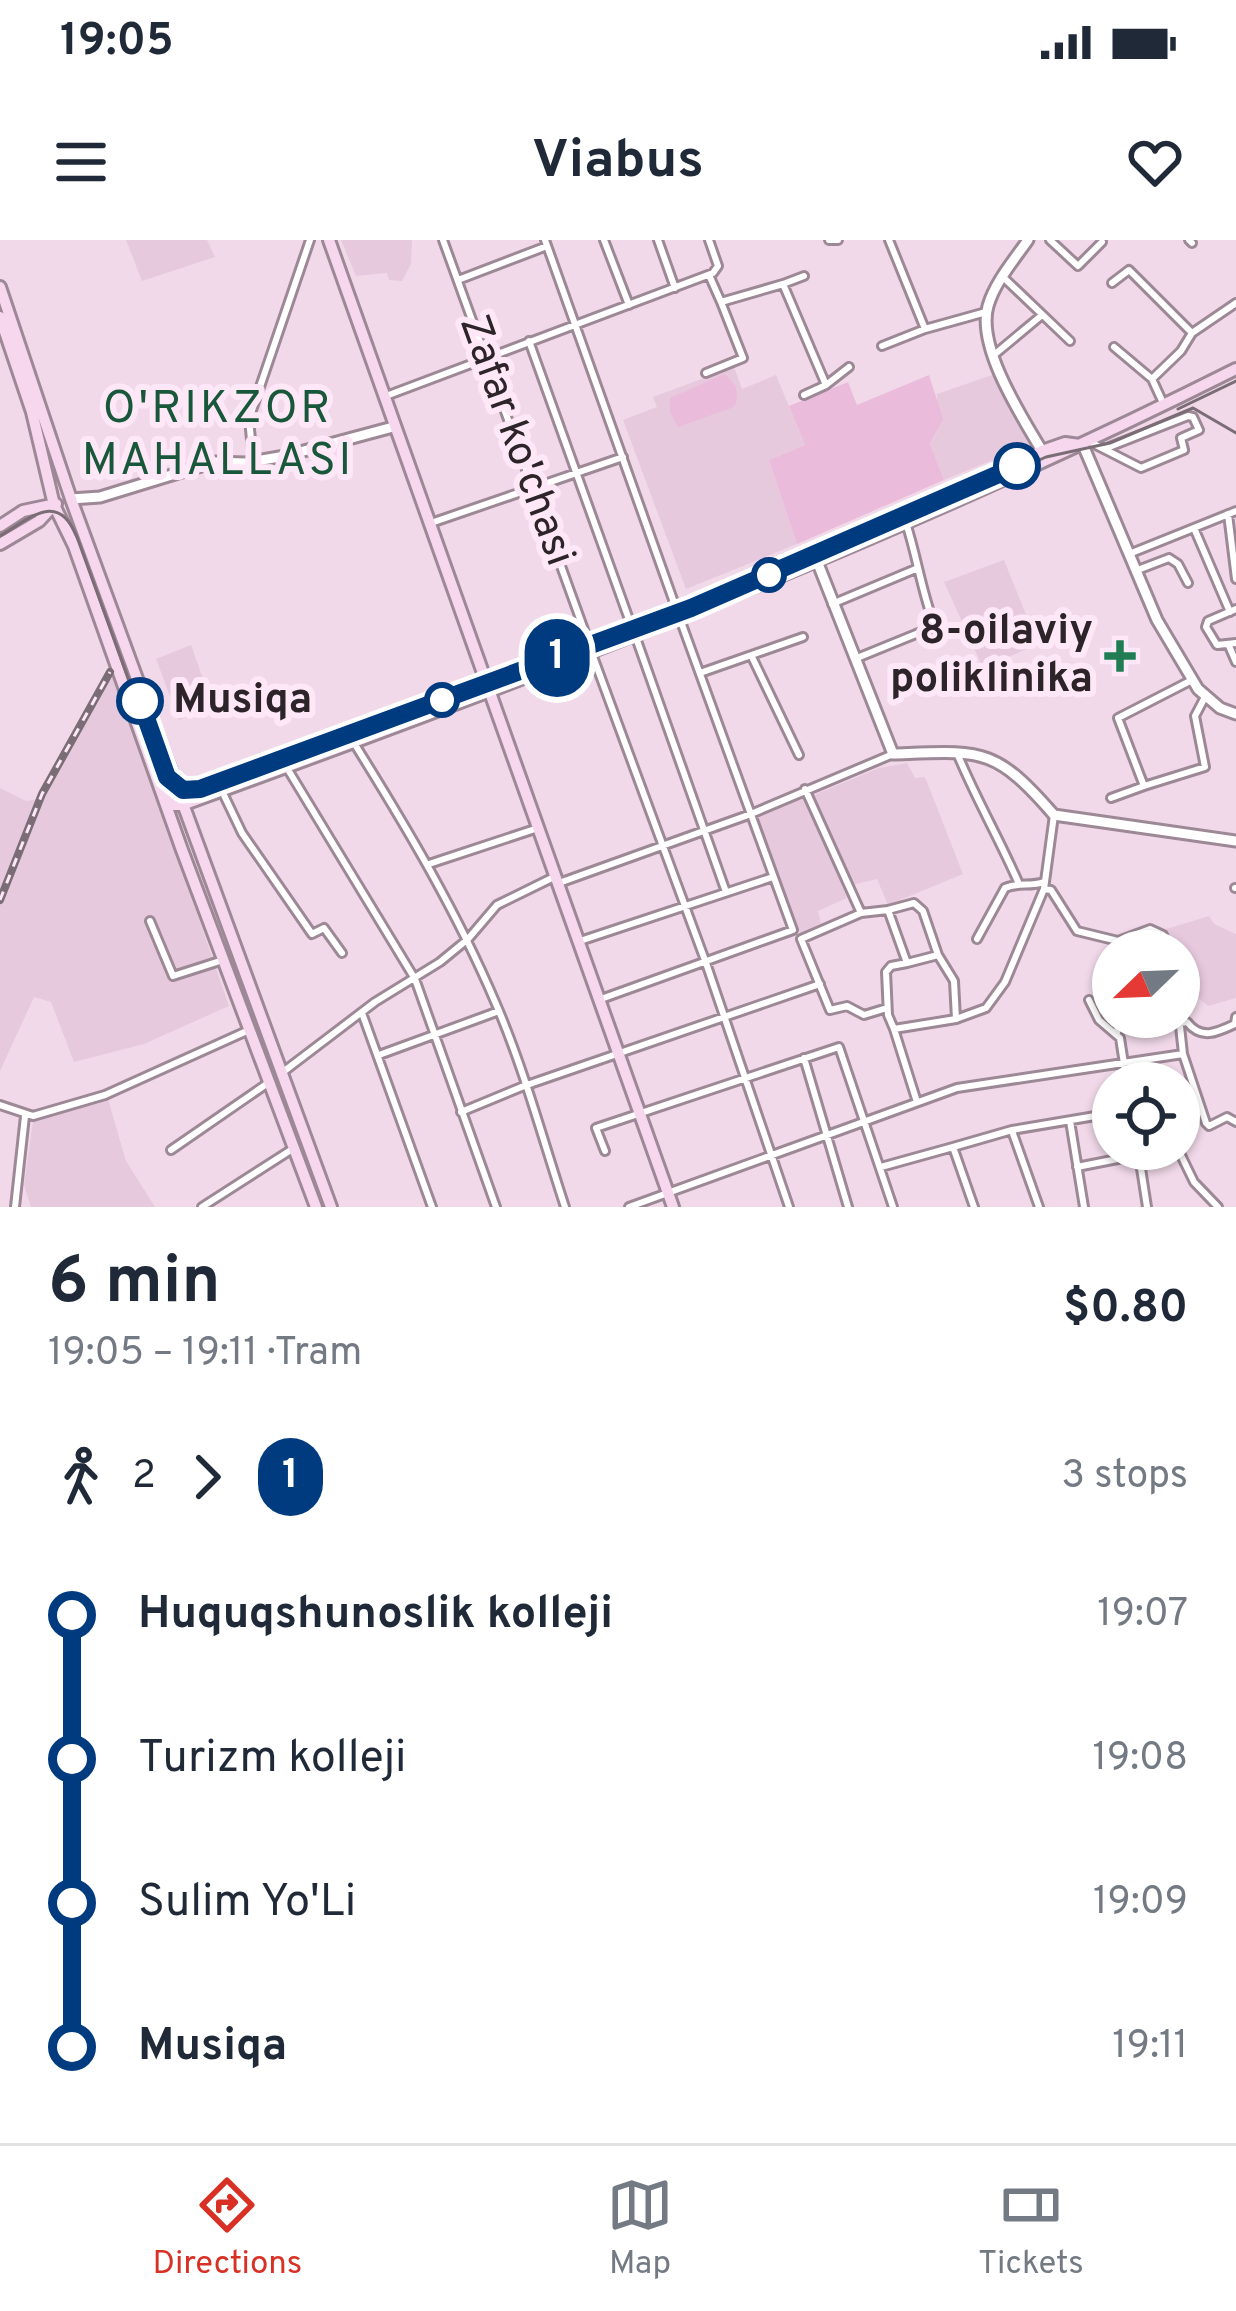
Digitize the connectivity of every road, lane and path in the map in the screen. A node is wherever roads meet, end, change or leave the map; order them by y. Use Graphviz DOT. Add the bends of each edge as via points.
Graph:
graph roads {
  1 [pos="310,240"];
  2 [pos="329,240"];
  3 [pos="443,240"];
  4 [pos="604,240"];
  5 [pos="658,240"];
  6 [pos="889,240"];
  7 [pos="1028,240"];
  8 [pos="1050,240"];
  9 [pos="713,241"];
  10 [pos="1102,242"];
  11 [pos="546,243"];
  12 [pos="713,273"];
  13 [pos="804,276"];
  14 [pos="1003,277"];
  15 [pos="458,280"];
  16 [pos="1112,283"];
  17 [pos="783,284"];
  18 [pos="0,287"];
  19 [pos="675,288"];
  20 [pos="721,302"];
  21 [pos="1236,303"];
  22 [pos="629,305"];
  23 [pos="986,312"];
  24 [pos="1042,314"];
  25 [pos="0,317"];
  26 [pos="575,324"];
  27 [pos="925,329"];
  28 [pos="1192,333"];
  29 [pos="1070,340"];
  30 [pos="529,341"];
  31 [pos="882,346"];
  32 [pos="1114,347"];
  33 [pos="994,355"];
  34 [pos="485,358"];
  35 [pos="849,367"];
  36 [pos="1236,369"];
  37 [pos="706,373"];
  38 [pos="1152,379"];
  39 [pos="826,385"];
  40 [pos="804,395"];
  41 [pos="383,397"];
  42 [pos="1164,405"];
  43 [pos="393,427"];
  44 [pos="1086,443"];
  45 [pos="1104,449"];
  46 [pos="1045,456"];
  47 [pos="623,457"];
  48 [pos="253,462"];
  49 [pos="578,473"];
  50 [pos="531,489"];
  51 [pos="71,499"];
  52 [pos="54,505"];
  53 [pos="1232,513"];
  54 [pos="906,523"];
  55 [pos="428,525"];
  56 [pos="0,526"];
  57 [pos="1194,528"];
  58 [pos="0,544"];
  59 [pos="1129,554"];
  60 [pos="815,557"];
  61 [pos="918,568"];
  62 [pos="1135,571"];
  63 [pos="1236,579"];
  64 [pos="1188,584"];
  65 [pos="832,604"];
  66 [pos="1233,611"];
  67 [pos="678,614"];
  68 [pos="633,630"];
  69 [pos="803,638"];
  70 [pos="1232,645"];
  71 [pos="590,647"];
  72 [pos="752,657"];
  73 [pos="854,659"];
  74 [pos="1236,662"];
  75 [pos="700,673"];
  76 [pos="1192,680"];
  77 [pos="485,686"];
  78 [pos="1205,697"];
  79 [pos="1236,714"];
  80 [pos="353,741"];
  81 [pos="957,753"];
  82 [pos="892,754"];
  83 [pos="799,755"];
  84 [pos="286,766"];
  85 [pos="1144,786"];
  86 [pos="805,790"];
  87 [pos="221,791"];
  88 [pos="177,792"];
  89 [pos="1111,798"];
  90 [pos="166,805"];
  91 [pos="182,806"];
  92 [pos="751,814"];
  93 [pos="1054,815"];
  94 [pos="538,828"];
  95 [pos="705,831"];
  96 [pos="1236,841"];
  97 [pos="663,847"];
  98 [pos="429,864"];
  99 [pos="773,877"];
  100 [pos="557,880"];
  101 [pos="1018,884"];
  102 [pos="1044,885"];
  103 [pos="726,892"];
  104 [pos="685,907"];
  105 [pos="888,910"];
  106 [pos="861,913"];
  107 [pos="150,921"];
  108 [pos="1092,934"];
  109 [pos="468,939"];
  110 [pos="977,939"];
  111 [pos="580,941"];
  112 [pos="342,953"];
  113 [pos="938,956"];
  114 [pos="223,960"];
  115 [pos="706,963"];
  116 [pos="907,963"];
  117 [pos="415,979"];
  118 [pos="820,984"];
  119 [pos="601,999"];
  120 [pos="1089,1000"];
  121 [pos="1092,1006"];
  122 [pos="887,1008"];
  123 [pos="499,1010"];
  124 [pos="362,1012"];
  125 [pos="1236,1017"];
  126 [pos="956,1019"];
  127 [pos="724,1020"];
  128 [pos="893,1029"];
  129 [pos="249,1030"];
  130 [pos="1200,1034"];
  131 [pos="436,1036"];
  132 [pos="1118,1038"];
  133 [pos="1181,1038"];
  134 [pos="1183,1054"];
  135 [pos="379,1055"];
  136 [pos="620,1055"];
  137 [pos="804,1058"];
  138 [pos="1123,1061"];
  139 [pos="280,1074"];
  140 [pos="745,1078"];
  141 [pos="268,1083"];
  142 [pos="524,1086"];
  143 [pos="916,1102"];
  144 [pos="0,1106"];
  145 [pos="461,1112"];
  146 [pos="640,1112"];
  147 [pos="25,1116"];
  148 [pos="1092,1116"];
  149 [pos="1070,1120"];
  150 [pos="1236,1122"];
  151 [pos="865,1123"];
  152 [pos="1012,1130"];
  153 [pos="826,1137"];
  154 [pos="953,1147"];
  155 [pos="294,1148"];
  156 [pos="171,1150"];
  157 [pos="604,1150"];
  158 [pos="772,1156"];
  159 [pos="1092,1164"];
  160 [pos="881,1167"];
  161 [pos="1077,1167"];
  162 [pos="1141,1170"];
  163 [pos="1188,1170"];
  164 [pos="668,1192"];
  165 [pos="0,1197"];
  166 [pos="15,1204"];
  167 [pos="202,1207"];
  168 [pos="316,1207"];
  169 [pos="331,1207"];
  170 [pos="432,1207"];
  171 [pos="496,1207"];
  172 [pos="565,1207"];
  173 [pos="629,1207"];
  174 [pos="673,1207"];
  175 [pos="789,1207"];
  176 [pos="848,1207"];
  177 [pos="893,1207"];
  178 [pos="974,1207"];
  179 [pos="1039,1207"];
  180 [pos="1084,1207"];
  181 [pos="1147,1207"];
  182 [pos="1218,1207"];
  1 -- 48 [label="street" via="249,419"];
  2 -- 41 [label="main road"];
  3 -- 15 [label="street, Zafar ko'chasi"];
  4 -- 22 [label="street"];
  5 -- 19 [label="street"];
  6 -- 27 [label="street"];
  7 -- 14 [label="street"];
  8 -- 10 [label="street" via="1078,266"];
  9 -- 12 [label="street"];
  11 -- 15 [label="street"];
  11 -- 26 [label="street"];
  12 -- 19 [label="street"];
  12 -- 20 [label="street"];
  13 -- 17 [label="street"];
  14 -- 23 [label="street"];
  14 -- 24 [label="street"];
  15 -- 34 [label="street, Zafar ko'chasi"];
  16 -- 28 [label="street" via="1129,270"];
  17 -- 20 [label="street"];
  17 -- 39 [label="street"];
  18 -- 51 [label="main road"];
  19 -- 22 [label="street"];
  20 -- 37 [label="street" via="743,358"];
  21 -- 28 [label="street"];
  22 -- 26 [label="street"];
  23 -- 27 [label="street"];
  23 -- 33 [label="street"];
  24 -- 29 [label="street"];
  24 -- 33 [label="street"];
  25 -- 52 [label="main road"];
  26 -- 30 [label="street"];
  26 -- 47 [label="street"];
  27 -- 31 [label="street"];
  28 -- 38 [label="street"];
  30 -- 34 [label="street"];
  30 -- 49 [label="street"];
  32 -- 38 [label="street"];
  33 -- 46 [label="street"];
  34 -- 41 [label="street"];
  34 -- 50 [label="street, Zafar ko'chasi"];
  35 -- 39 [label="street"];
  36 -- 42 [label="main road"];
  38 -- 42 [label="street"];
  39 -- 40 [label="street"];
  41 -- 43 [label="main road"];
  42 -- 44 [label="main road"];
  43 -- 48 [label="street"];
  43 -- 55 [label="main road"];
  44 -- 45 [label="street"];
  44 -- 46 [label="main road"];
  44 -- 59 [label="street"];
  45 -- 45 [label="street" via="1188,416 1199,430 1181,438 1184,450 1141,468"];
  46 -- 54 [label="main road"];
  46 -- 60 [label="main road"];
  47 -- 49 [label="street"];
  47 -- 67 [label="street"];
  48 -- 51 [label="street" via="214,462"];
  49 -- 50 [label="street"];
  49 -- 68 [label="street"];
  50 -- 55 [label="street"];
  50 -- 71 [label="street, Zafar ko'chasi"];
  51 -- 52 [label="main road"];
  51 -- 88 [label="main road"];
  52 -- 56 [label="main road"];
  52 -- 58 [label="main road"];
  52 -- 90 [label="main road"];
  53 -- 57 [label="street"];
  53 -- 63 [label="street"];
  54 -- 60 [label="main road"];
  54 -- 61 [label="street"];
  55 -- 77 [label="main road"];
  57 -- 59 [label="street"];
  57 -- 66 [label="street"];
  59 -- 62 [label="street"];
  60 -- 65 [label="street"];
  60 -- 67 [label="main road"];
  61 -- 65 [label="street"];
  61 -- 73 [label="street" via="938,625"];
  62 -- 64 [label="street" via="1169,558"];
  62 -- 76 [label="street"];
  65 -- 73 [label="street"];
  66 -- 70 [label="street" via="1206,627 1217,645"];
  67 -- 68 [label="main road"];
  67 -- 75 [label="street"];
  68 -- 71 [label="main road"];
  68 -- 95 [label="street"];
  69 -- 72 [label="street"];
  70 -- 74 [label="street"];
  71 -- 77 [label="main road"];
  71 -- 97 [label="street, Zafar ko'chasi"];
  72 -- 75 [label="street"];
  72 -- 83 [label="street"];
  73 -- 82 [label="street"];
  75 -- 92 [label="street"];
  76 -- 78 [label="street"];
  76 -- 85 [label="street" via="1118,718"];
  77 -- 80 [label="main road"];
  77 -- 88 [label="main road"];
  77 -- 94 [label="main road"];
  78 -- 79 [label="street"];
  78 -- 85 [label="street" via="1195,716 1204,767"];
  80 -- 84 [label="main road"];
  80 -- 98 [label="street"];
  81 -- 82 [label="street"];
  81 -- 93 [label="street" via="1005,765"];
  81 -- 101 [label="street"];
  82 -- 86 [label="street"];
  84 -- 87 [label="main road"];
  84 -- 117 [label="street"];
  85 -- 89 [label="street"];
  86 -- 92 [label="street"];
  86 -- 106 [label="street"];
  87 -- 91 [label="main road"];
  87 -- 112 [label="street" via="311,934 324,928"];
  88 -- 90 [label="main road"];
  88 -- 91 [label="main road"];
  90 -- 91 [label="main road"];
  90 -- 114 [label="main road"];
  91 -- 139 [label="main road"];
  92 -- 95 [label="street"];
  92 -- 99 [label="street"];
  93 -- 96 [label="street"];
  93 -- 102 [label="street"];
  94 -- 98 [label="street"];
  94 -- 100 [label="main road"];
  95 -- 97 [label="street"];
  95 -- 103 [label="street"];
  97 -- 100 [label="street"];
  97 -- 104 [label="street, Zafar ko'chasi"];
  98 -- 109 [label="street"];
  99 -- 103 [label="street"];
  99 -- 115 [label="street" via="793,930"];
  100 -- 109 [label="street" via="496,905"];
  100 -- 111 [label="main road"];
  101 -- 102 [label="street"];
  101 -- 110 [label="street" via="1005,888"];
  102 -- 108 [label="street" via="1077,931"];
  102 -- 126 [label="street" via="1004,982 983,1011"];
  103 -- 104 [label="street"];
  104 -- 111 [label="street"];
  104 -- 115 [label="street, Zafar ko'chasi"];
  105 -- 106 [label="street"];
  105 -- 113 [label="street" via="919,905"];
  105 -- 116 [label="street"];
  106 -- 118 [label="street" via="801,939"];
  107 -- 114 [label="street" via="173,976"];
  109 -- 117 [label="street"];
  109 -- 123 [label="street"];
  111 -- 119 [label="main road"];
  113 -- 116 [label="street"];
  113 -- 126 [label="street" via="954,981"];
  114 -- 129 [label="main road"];
  115 -- 119 [label="street"];
  115 -- 127 [label="street, Zafar ko'chasi"];
  116 -- 122 [label="street" via="886,972"];
  117 -- 124 [label="street"];
  117 -- 131 [label="street"];
  118 -- 122 [label="street" via="830,1010 847,1006 864,1016"];
  118 -- 127 [label="street"];
  119 -- 136 [label="main road"];
  120 -- 121 [label="street"];
  122 -- 128 [label="street"];
  123 -- 131 [label="street"];
  123 -- 142 [label="street"];
  124 -- 135 [label="street"];
  124 -- 139 [label="street"];
  125 -- 130 [label="street"];
  126 -- 128 [label="street"];
  127 -- 136 [label="street"];
  127 -- 140 [label="street, Zafar ko'chasi"];
  128 -- 143 [label="street"];
  129 -- 141 [label="main road"];
  129 -- 147 [label="street" via="105,1095"];
  131 -- 135 [label="street"];
  131 -- 145 [label="street"];
  132 -- 138 [label="street"];
  133 -- 134 [label="street"];
  134 -- 138 [label="street"];
  134 -- 150 [label="street" via="1207,1125"];
  135 -- 170 [label="street"];
  136 -- 142 [label="street"];
  136 -- 146 [label="main road"];
  137 -- 140 [label="street"];
  137 -- 151 [label="street" via="839,1047"];
  137 -- 153 [label="street"];
  138 -- 143 [label="street"];
  139 -- 169 [label="main road"];
  140 -- 146 [label="street"];
  140 -- 158 [label="street, Zafar ko'chasi"];
  141 -- 155 [label="main road"];
  141 -- 156 [label="street"];
  142 -- 145 [label="street"];
  142 -- 172 [label="street"];
  143 -- 151 [label="street"];
  144 -- 147 [label="street"];
  145 -- 171 [label="street"];
  146 -- 157 [label="street" via="596,1128"];
  146 -- 164 [label="main road"];
  147 -- 166 [label="street"];
  148 -- 149 [label="street"];
  149 -- 152 [label="street"];
  149 -- 161 [label="street"];
  151 -- 153 [label="street"];
  151 -- 160 [label="street"];
  152 -- 154 [label="street"];
  152 -- 179 [label="street"];
  153 -- 158 [label="street"];
  153 -- 176 [label="street"];
  154 -- 160 [label="street"];
  154 -- 178 [label="street"];
  155 -- 167 [label="street"];
  155 -- 168 [label="main road"];
  158 -- 164 [label="street"];
  158 -- 175 [label="street, Zafar ko'chasi"];
  159 -- 161 [label="street"];
  160 -- 177 [label="street"];
  161 -- 180 [label="street"];
  162 -- 181 [label="street"];
  163 -- 182 [label="street"];
  164 -- 173 [label="street"];
  164 -- 174 [label="main road"];
  165 -- 166 [label="street"];
}
